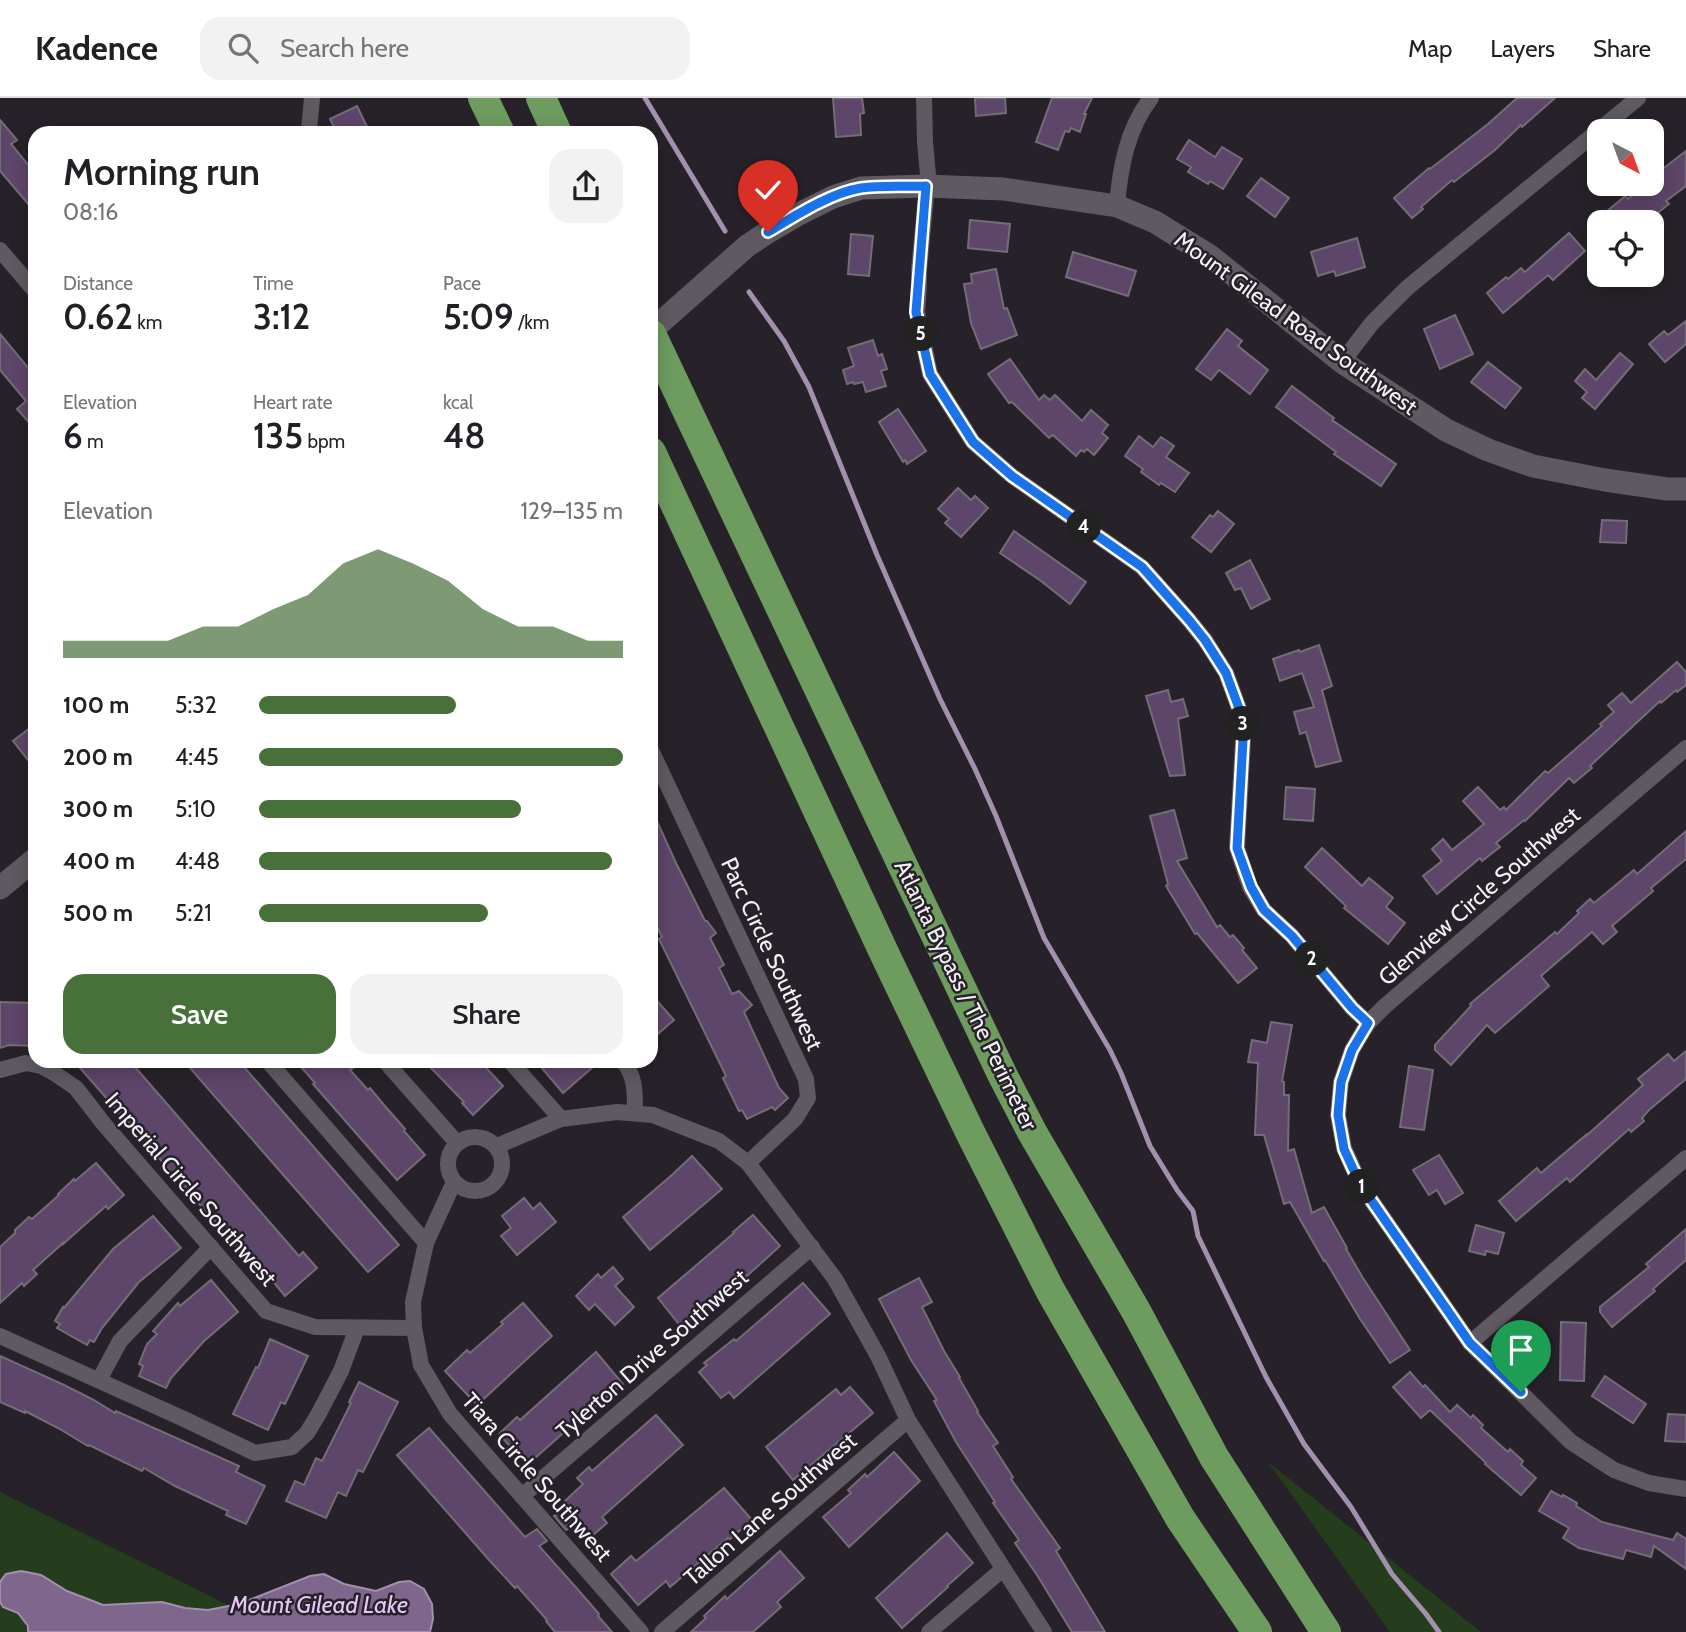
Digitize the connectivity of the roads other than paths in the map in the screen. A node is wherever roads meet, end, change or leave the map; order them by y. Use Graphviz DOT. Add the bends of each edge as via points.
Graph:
graph roads {
  1 [pos="312,98"];
  2 [pos="483,98"];
  3 [pos="541,98"];
  4 [pos="925,98"];
  5 [pos="1151,98"];
  6 [pos="1637,98"];
  7 [pos="310,126"];
  8 [pos="497,126"];
  9 [pos="554,126"];
  10 [pos="926,186"];
  11 [pos="1117,206"];
  12 [pos="0,250"];
  13 [pos="28,283"];
  14 [pos="658,326"];
  15 [pos="658,347"];
  16 [pos="1342,362"];
  17 [pos="658,467"];
  18 [pos="1686,489"];
  19 [pos="1686,748"];
  20 [pos="658,765"];
  21 [pos="28,865"];
  22 [pos="0,888"];
  23 [pos="1368,1023"];
  24 [pos="28,1063"];
  25 [pos="45,1068"];
  26 [pos="274,1068"];
  27 [pos="391,1068"];
  28 [pos="516,1068"];
  29 [pos="628,1068"];
  30 [pos="0,1070"];
  31 [pos="635,1114"];
  32 [pos="561,1119"];
  33 [pos="457,1143"];
  34 [pos="497,1146"];
  35 [pos="1686,1158"];
  36 [pos="748,1163"];
  37 [pos="454,1182"];
  38 [pos="426,1243"];
  39 [pos="211,1247"];
  40 [pos="812,1247"];
  41 [pos="357,1328"];
  42 [pos="414,1328"];
  43 [pos="0,1336"];
  44 [pos="1470,1343"];
  45 [pos="99,1380"];
  46 [pos="908,1420"];
  47 [pos="1686,1489"];
  48 [pos="522,1496"];
  49 [pos="1003,1569"];
  50 [pos="641,1632"];
  51 [pos="662,1632"];
  52 [pos="929,1632"];
  53 [pos="1044,1632"];
  54 [pos="1257,1632"];
  55 [pos="1326,1632"];
  1 -- 7 [label="street"];
  2 -- 8 [label="highway"];
  3 -- 9 [label="highway"];
  4 -- 10 [label="street"];
  5 -- 11 [label="street" via="1130,135 1120,169"];
  6 -- 16 [label="street" via="1407,288"];
  10 -- 11 [label="street, Mount Gilead Road Southwest" via="1003,189"];
  10 -- 14 [label="street, Mount Gilead Road Southwest" via="861,188 797,215 747,246"];
  10 -- 23 [label="street" via="916,312 930,374 973,442 1012,476 1142,567 1205,640 1226,673 1244,722 1237,848 1251,887 1264,910"];
  11 -- 16 [label="street, Mount Gilead Road Southwest" via="1156,222 1210,256"];
  12 -- 13 [label="street"];
  15 -- 55 [label="highway, Atlanta Bypass / The Perimeter" via="1026,1120 1214,1457"];
  16 -- 18 [label="street, Mount Gilead Road Southwest" via="1446,430 1488,450 1533,466 1593,478"];
  17 -- 54 [label="highway" via="910,1007 1050,1290 1180,1518"];
  19 -- 23 [label="street, Glenview Circle Southwest"];
  20 -- 36 [label="street, Parc Circle Southwest" via="806,1079 808,1098 795,1119"];
  21 -- 22 [label="street"];
  23 -- 44 [label="street, Glenview Circle Southwest" via="1341,1082 1338,1115 1344,1149 1360,1184"];
  24 -- 30 [label="street, Imperial Circle Southwest"];
  25 -- 39 [label="street, Imperial Circle Southwest" via="76,1088"];
  26 -- 38 [label="street"];
  27 -- 33 [label="street"];
  28 -- 32 [label="street"];
  29 -- 31 [label="street" via="635,1083"];
  31 -- 32 [label="street"];
  31 -- 36 [label="street" via="653,1115 719,1141"];
  32 -- 34 [label="street"];
  33 -- 34 [label="street" via="470,1136"];
  33 -- 37 [label="street" via="447,1163"];
  34 -- 37 [label="street" via="503,1168 493,1185 478,1192"];
  35 -- 44 [label="street"];
  36 -- 40 [label="street"];
  37 -- 38 [label="street, Tiara Circle Southwest"];
  38 -- 42 [label="street, Tiara Circle Southwest" via="413,1303"];
  39 -- 41 [label="street, Imperial Circle Southwest" via="266,1311 315,1327"];
  39 -- 45 [label="street" via="120,1341"];
  40 -- 46 [label="street" via="878,1356"];
  40 -- 48 [label="street, Tylerton Drive Southwest"];
  41 -- 42 [label="street, Imperial Circle Southwest"];
  41 -- 45 [label="street" via="341,1371 307,1433 292,1447 276,1451 255,1453"];
  42 -- 48 [label="street, Tiara Circle Southwest" via="421,1365 450,1414"];
  43 -- 45 [label="street"];
  44 -- 47 [label="street, Glenview Circle Southwest" via="1571,1442 1614,1470 1649,1483"];
  46 -- 49 [label="street"];
  46 -- 51 [label="street, Tallon Lane Southwest"];
  48 -- 50 [label="street, Tiara Circle Southwest"];
  49 -- 52 [label="street"];
  49 -- 53 [label="street"];
}
